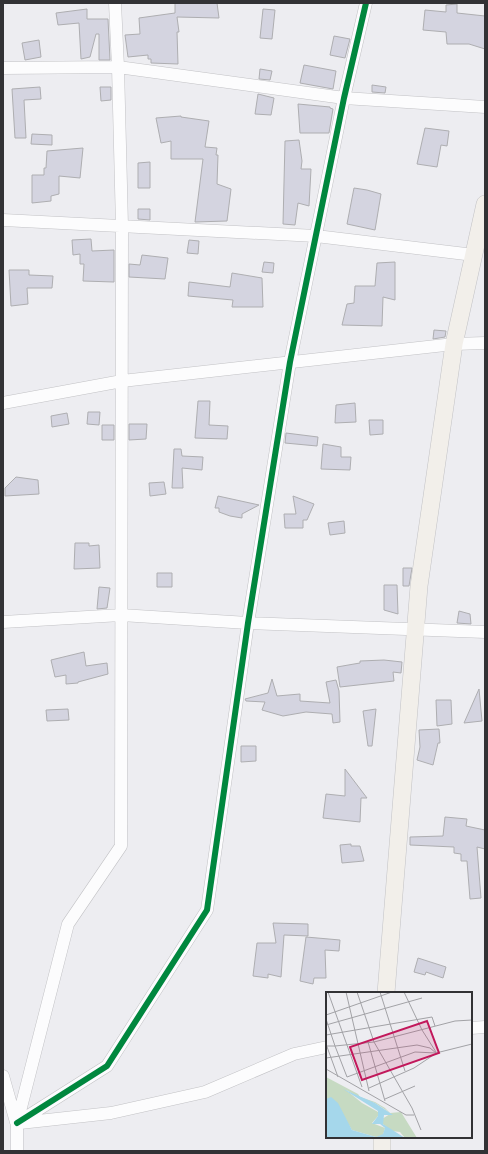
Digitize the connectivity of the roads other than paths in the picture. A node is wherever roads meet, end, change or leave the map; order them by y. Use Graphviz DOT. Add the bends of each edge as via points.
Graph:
graph roads {
  1 [pos="115,3"];
  2 [pos="366,3"];
  3 [pos="118,67"];
  4 [pos="3,68"];
  5 [pos="344,98"];
  6 [pos="485,107"];
  7 [pos="485,204"];
  8 [pos="3,220"];
  9 [pos="122,226"];
  10 [pos="316,236"];
  11 [pos="474,255"];
  12 [pos="485,343"];
  13 [pos="454,344"];
  14 [pos="290,362"];
  15 [pos="122,381"];
  16 [pos="3,403"];
  17 [pos="122,615"];
  18 [pos="3,622"];
  19 [pos="248,623"];
  20 [pos="416,630"];
  21 [pos="485,632"];
  22 [pos="386,992"];
  23 [pos="485,1027"];
  24 [pos="472,1028"];
  25 [pos="326,1047"];
  26 [pos="3,1076"];
  27 [pos="17,1123"];
  28 [pos="382,1138"];
  29 [pos="17,1151"];
  30 [pos="382,1151"];
  1 -- 3 [label="street"];
  2 -- 5 [label="street"];
  3 -- 4 [label="street"];
  3 -- 5 [label="street"];
  3 -- 9 [label="street"];
  5 -- 6 [label="street"];
  5 -- 10 [label="street"];
  7 -- 11 [label="main road"];
  8 -- 9 [label="street"];
  9 -- 10 [label="street"];
  9 -- 15 [label="street"];
  10 -- 11 [label="street"];
  10 -- 14 [label="street"];
  11 -- 13 [label="main road"];
  12 -- 13 [label="street"];
  13 -- 14 [label="street"];
  13 -- 20 [label="main road" via="419,586"];
  14 -- 15 [label="street"];
  14 -- 19 [label="street"];
  15 -- 16 [label="street"];
  15 -- 17 [label="street"];
  17 -- 18 [label="street"];
  17 -- 19 [label="street"];
  17 -- 27 [label="street" via="121,846 68,924"];
  19 -- 20 [label="street"];
  19 -- 27 [label="street" via="207,910 107,1066"];
  20 -- 21 [label="street"];
  20 -- 22 [label="main road"];
  23 -- 24 [label="street"];
  25 -- 27 [label="street" via="294,1054 204,1092 111,1113"];
  26 -- 27 [label="street"];
  27 -- 29 [label="street"];
  28 -- 30 [label="main road"];
}
